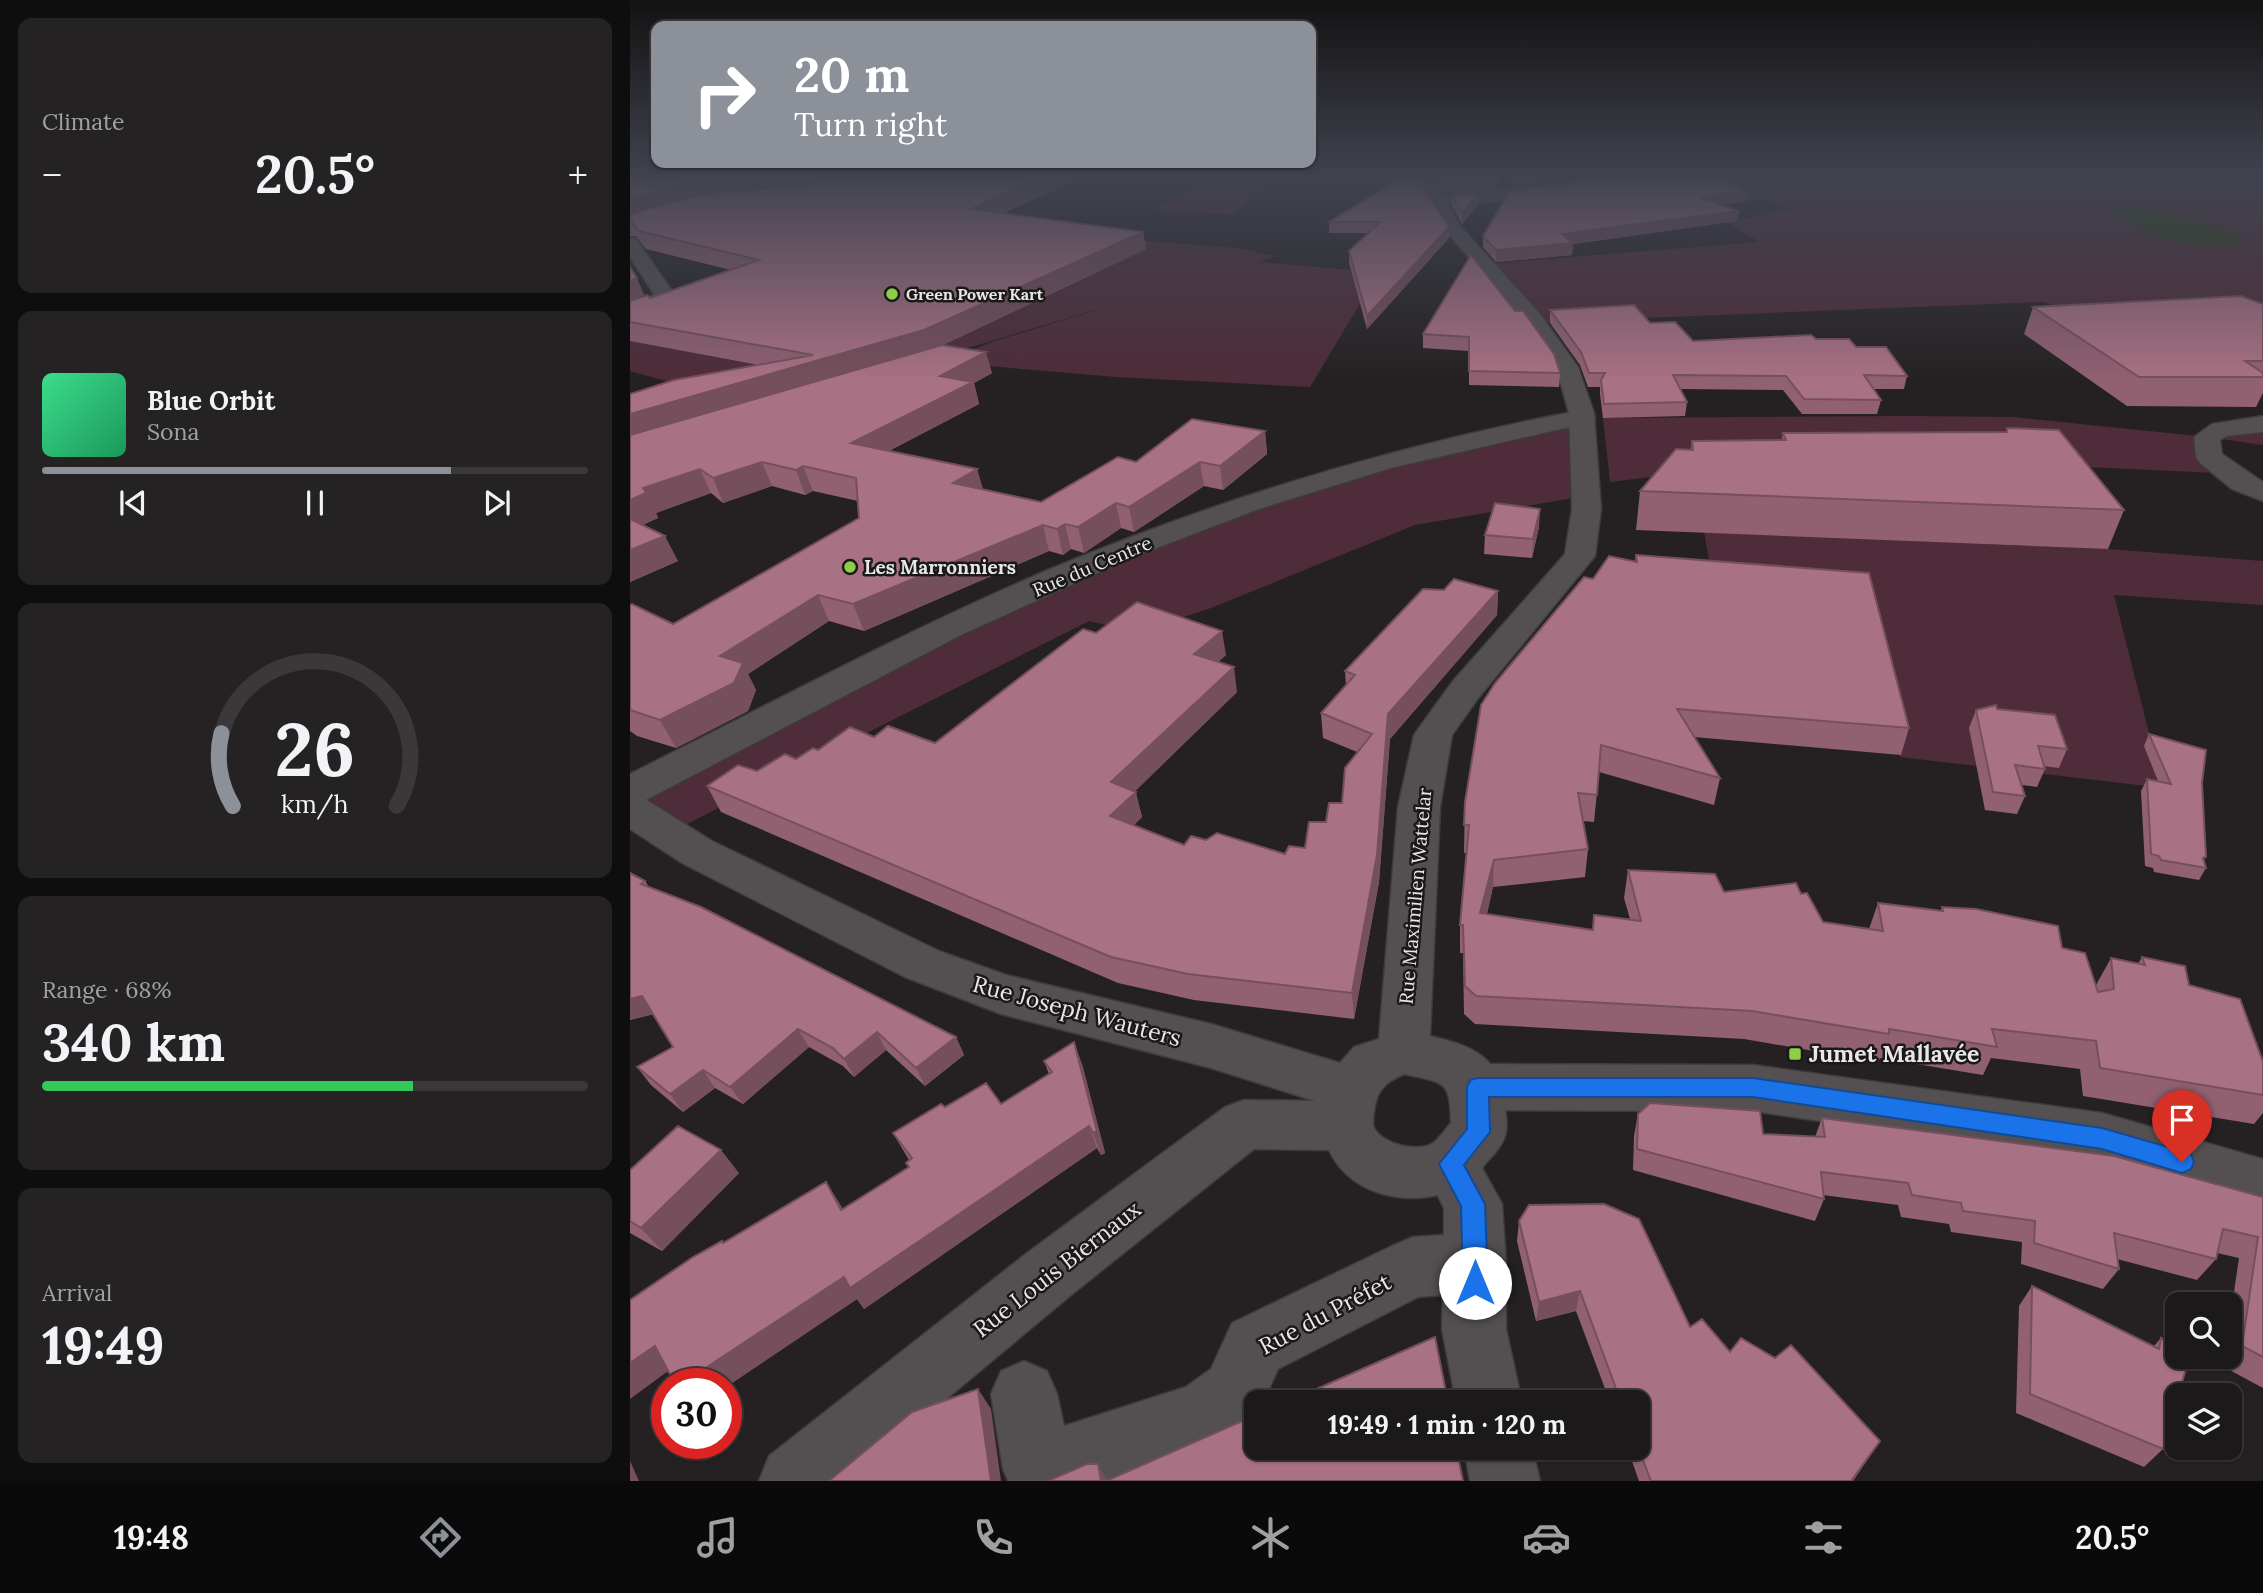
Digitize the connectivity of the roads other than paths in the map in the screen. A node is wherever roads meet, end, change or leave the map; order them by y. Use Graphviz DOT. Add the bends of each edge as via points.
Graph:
graph roads {
  1 [pos="631,244"];
  2 [pos="1465,244"];
  3 [pos="630,317"];
  4 [pos="2263,424"];
  5 [pos="1583,425"];
  6 [pos="2263,493"];
  7 [pos="630,791"];
  8 [pos="630,809"];
  9 [pos="1405,1052"];
  10 [pos="1478,1087"];
  11 [pos="1347,1107"];
  12 [pos="1450,1164"];
  13 [pos="2263,1185"];
  14 [pos="1476,1262"];
  15 [pos="1487,1390"];
  16 [pos="1024,1394"];
  17 [pos="1501,1460"];
  18 [pos="794,1481"];
  19 [pos="1505,1481"];
  1 -- 3 [label="street" via="664,294 656,304"];
  2 -- 5 [label="street, Rue Maximilien Wattelar" via="1547,334 1569,370"];
  4 -- 6 [label="street" via="2221,429 2207,437 2209,457"];
  5 -- 7 [label="street, Rue du Centre" via="1392,459 1130,549 997,607"];
  5 -- 9 [label="street, Rue Maximilien Wattelar" via="1586,534 1580,556 1466,689 1433,735 1419,807"];
  8 -- 11 [label="street, Rue Joseph Wauters" via="697,852 922,964 1001,995 1211,1046"];
  9 -- 10 [label="street" via="1458,1065"];
  9 -- 11 [label="street" via="1372,1063"];
  10 -- 12 [label="street" via="1479,1132"];
  10 -- 13 [label="street" via="1753,1088 2102,1138"];
  11 -- 12 [label="street" via="1356,1149 1387,1170 1423,1173"];
  11 -- 18 [label="street, Rue Louis Biernaux" via="1244,1124 1049,1274"];
  12 -- 14 [label="street" via="1473,1204"];
  14 -- 15 [label="street" via="1474,1329"];
  14 -- 16 [label="street, Rue du Préfet" via="1413,1267 1255,1346 1234,1392 1205,1415 1038,1469"];
  17 -- 19 [label="street"];
}
